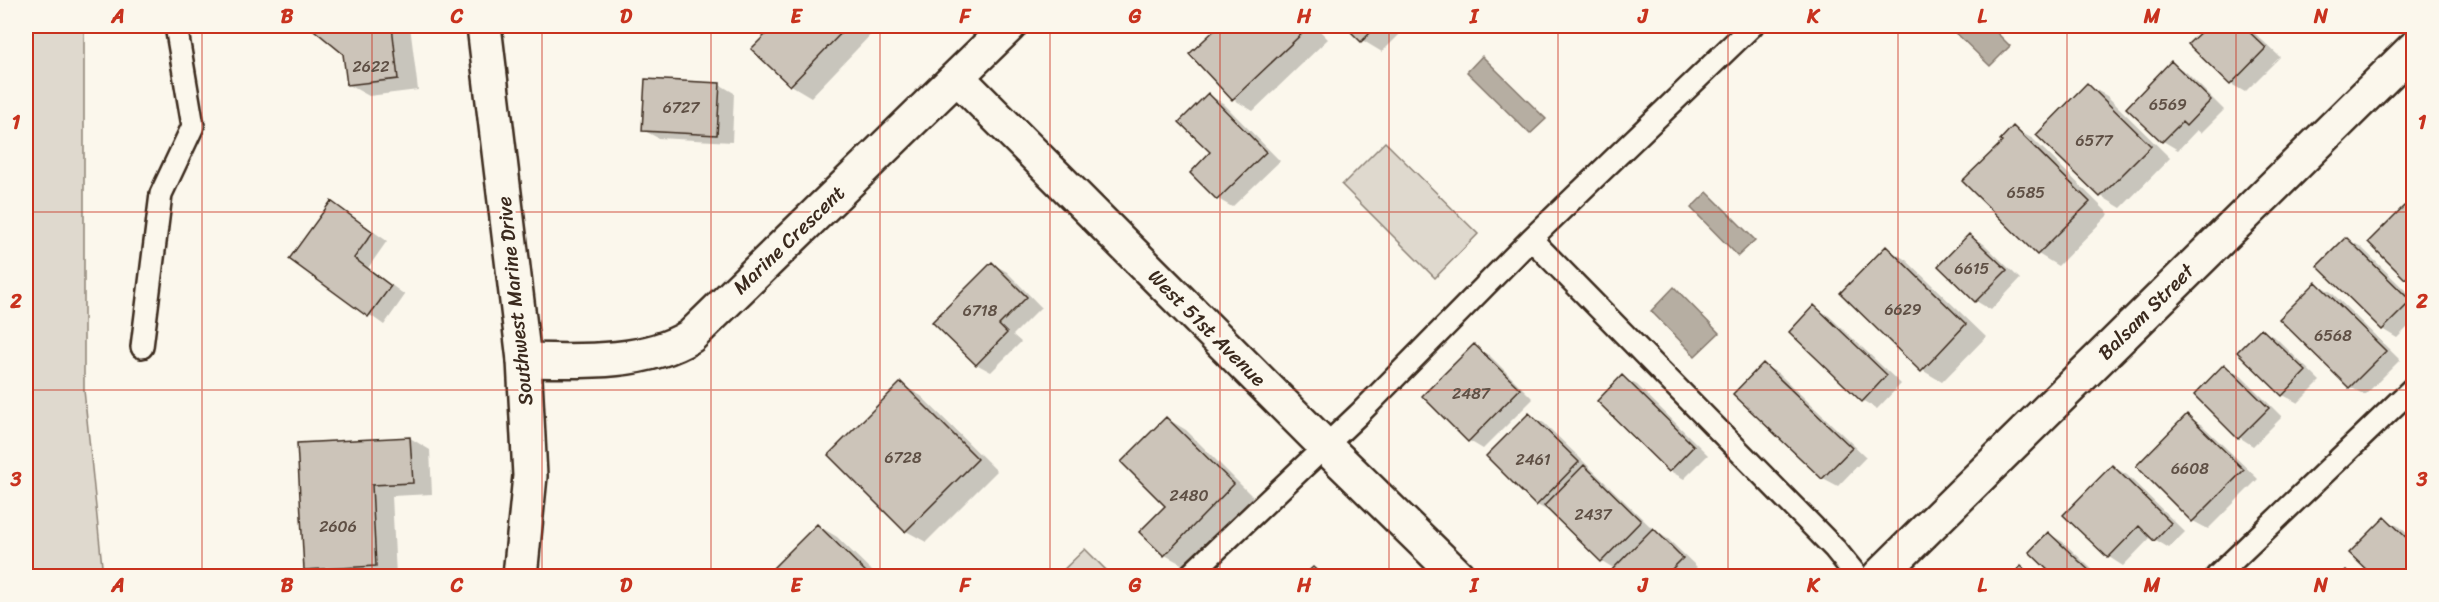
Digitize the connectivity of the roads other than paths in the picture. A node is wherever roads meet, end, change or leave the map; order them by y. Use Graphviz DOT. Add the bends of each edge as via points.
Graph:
graph roads {
  1 [pos="176,26"];
  2 [pos="484,26"];
  3 [pos="1009,26"];
  4 [pos="1752,26"];
  5 [pos="2414,48"];
  6 [pos="957,77"];
  7 [pos="1531,239"];
  8 [pos="142,347"];
  9 [pos="524,360"];
  10 [pos="2414,387"];
  11 [pos="1325,446"];
  12 [pos="520,576"];
  13 [pos="1189,576"];
  14 [pos="1458,576"];
  15 [pos="1857,576"];
  16 [pos="1879,576"];
  17 [pos="2217,576"];
  1 -- 8 [label="lane" via="193,126 160,194"];
  2 -- 9 [label="street, Southwest Marine Drive"];
  3 -- 6 [label="street, Marine Crescent"];
  4 -- 7 [label="lane"];
  5 -- 16 [label="street, Balsam Street"];
  6 -- 9 [label="street, Marine Crescent" via="691,336 676,345 644,354 579,361"];
  6 -- 11 [label="street, West 51st Avenue"];
  7 -- 11 [label="lane"];
  7 -- 15 [label="lane"];
  9 -- 12 [label="street, Southwest Marine Drive" via="530,476"];
  10 -- 17 [label="lane"];
  11 -- 13 [label="lane"];
  11 -- 14 [label="street, West 51st Avenue"];
}
